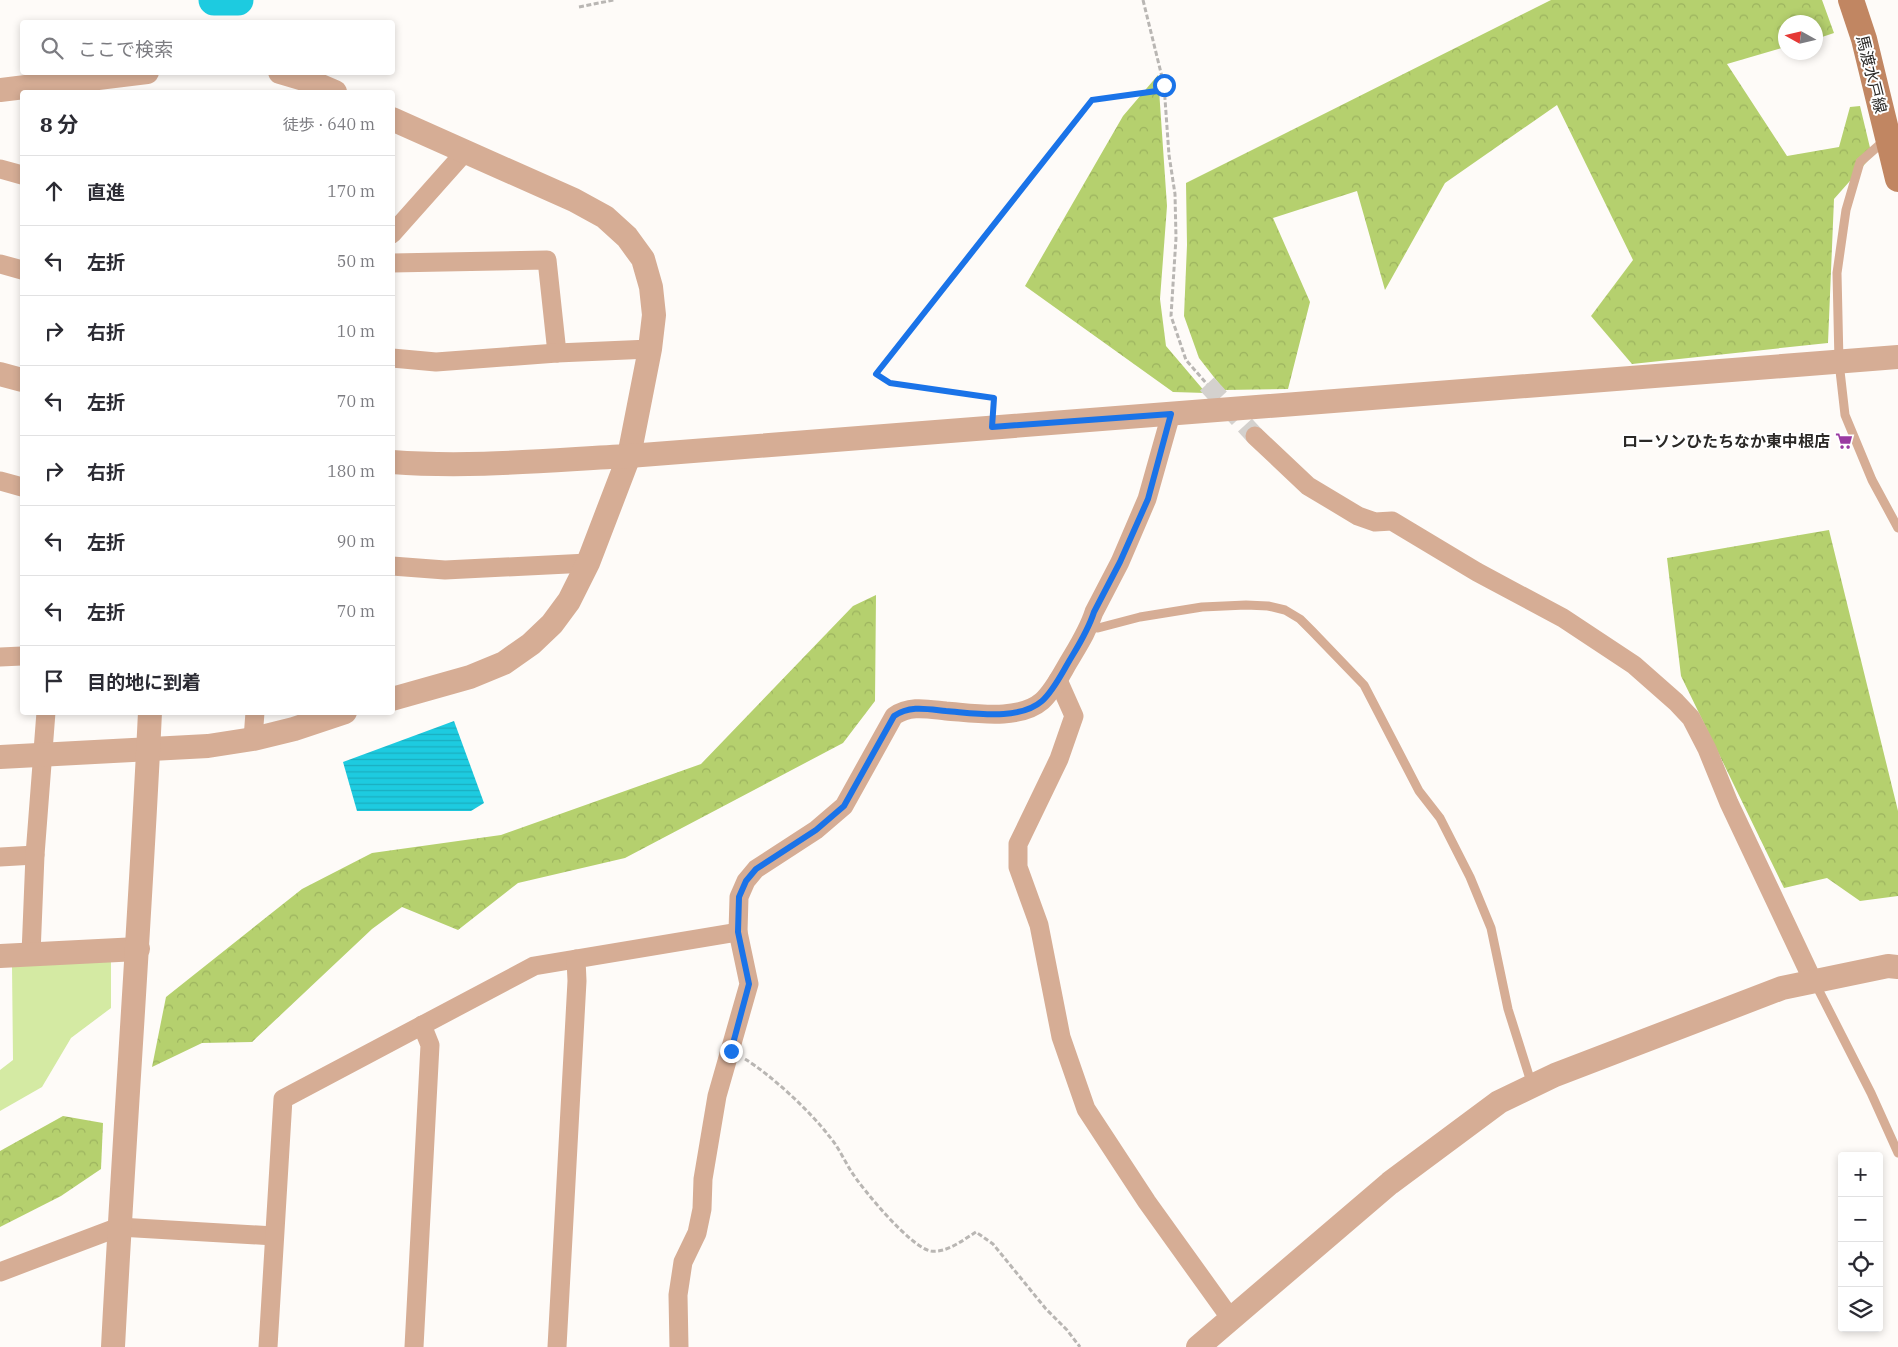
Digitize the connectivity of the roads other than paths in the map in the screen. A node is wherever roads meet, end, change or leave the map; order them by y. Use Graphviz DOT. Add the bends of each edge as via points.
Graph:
graph roads {
  1 [pos="1851,0"];
  2 [pos="122,75"];
  3 [pos="284,75"];
  4 [pos="301,86"];
  5 [pos="0,90"];
  6 [pos="324,90"];
  7 [pos="395,120"];
  8 [pos="1888,137"];
  9 [pos="465,152"];
  10 [pos="0,169"];
  11 [pos="20,174"];
  12 [pos="1898,179"];
  13 [pos="395,231"];
  14 [pos="395,263"];
  15 [pos="0,264"];
  16 [pos="20,269"];
  17 [pos="650,349"];
  18 [pos="557,353"];
  19 [pos="1898,357"];
  20 [pos="395,358"];
  21 [pos="1839,362"];
  22 [pos="0,374"];
  23 [pos="20,379"];
  24 [pos="1171,414"];
  25 [pos="1256,436"];
  26 [pos="629,456"];
  27 [pos="395,462"];
  28 [pos="0,481"];
  29 [pos="20,486"];
  30 [pos="1898,528"];
  31 [pos="588,563"];
  32 [pos="395,566"];
  33 [pos="1090,627"];
  34 [pos="20,656"];
  35 [pos="0,657"];
  36 [pos="1058,680"];
  37 [pos="395,698"];
  38 [pos="46,715"];
  39 [pos="150,715"];
  40 [pos="255,715"];
  41 [pos="337,715"];
  42 [pos="254,739"];
  43 [pos="148,748"];
  44 [pos="44,755"];
  45 [pos="0,757"];
  46 [pos="35,855"];
  47 [pos="0,857"];
  48 [pos="738,932"];
  49 [pos="138,949"];
  50 [pos="31,954"];
  51 [pos="0,956"];
  52 [pos="576,959"];
  53 [pos="1898,967"];
  54 [pos="1813,981"];
  55 [pos="422,1025"];
  56 [pos="1532,1086"];
  57 [pos="1898,1153"];
  58 [pos="119,1227"];
  59 [pos="274,1236"];
  60 [pos="0,1272"];
  61 [pos="1231,1319"];
  62 [pos="113,1347"];
  63 [pos="268,1347"];
  64 [pos="414,1347"];
  65 [pos="557,1347"];
  66 [pos="679,1347"];
  67 [pos="1198,1347"];
  1 -- 8 [label="main road, 馬渡水戸線"];
  2 -- 5 [label="street"];
  3 -- 4 [label="street"];
  4 -- 6 [label="street"];
  7 -- 9 [label="street"];
  8 -- 12 [label="main road, 馬渡水戸線"];
  8 -- 21 [label="lane" via="1860,162 1846,210 1837,273"];
  9 -- 13 [label="street"];
  9 -- 17 [label="street" via="574,200 605,217 627,237 642,259 651,286 654,316"];
  10 -- 11 [label="street"];
  14 -- 18 [label="street" via="547,260"];
  15 -- 16 [label="street"];
  17 -- 18 [label="street"];
  17 -- 26 [label="street"];
  18 -- 20 [label="street" via="436,362"];
  19 -- 21 [label="street"];
  21 -- 24 [label="street"];
  21 -- 30 [label="lane" via="1845,415 1872,480"];
  22 -- 23 [label="street"];
  24 -- 26 [label="street"];
  24 -- 33 [label="street" via="1148,499 1094,612"];
  25 -- 54 [label="street" via="1308,486 1358,516 1375,522 1392,521 1563,618 1634,665 1676,702 1691,718"];
  26 -- 27 [label="street" via="433,465"];
  26 -- 31 [label="street"];
  28 -- 29 [label="street"];
  31 -- 32 [label="street" via="445,570"];
  31 -- 37 [label="street" via="570,601 552,624 504,663"];
  33 -- 36 [label="street"];
  33 -- 56 [label="lane" via="1202,608 1246,605 1285,610 1312,631 1364,685 1470,877 1491,928 1508,1009"];
  34 -- 35 [label="street"];
  36 -- 48 [label="street" via="1043,700 1019,711 1000,714 920,708 904,710 894,716 844,806 816,830 756,869 746,881 739,897"];
  36 -- 61 [label="street" via="1074,716 1060,760 1018,844 1018,867 1039,925 1061,1037 1086,1109 1147,1202"];
  38 -- 44 [label="street"];
  39 -- 43 [label="street"];
  40 -- 42 [label="street"];
  41 -- 42 [label="street"];
  42 -- 43 [label="street" via="170,749"];
  43 -- 44 [label="street"];
  43 -- 49 [label="street"];
  44 -- 45 [label="street"];
  44 -- 46 [label="street"];
  46 -- 47 [label="street"];
  46 -- 50 [label="street"];
  48 -- 52 [label="street"];
  48 -- 66 [label="street" via="749,984 717,1096 703,1179 702,1209 683,1262 678,1294"];
  49 -- 50 [label="street"];
  49 -- 58 [label="street"];
  50 -- 51 [label="street"];
  52 -- 55 [label="street" via="534,966"];
  52 -- 65 [label="street"];
  53 -- 54 [label="street" via="1888,966"];
  54 -- 56 [label="street" via="1782,988"];
  54 -- 57 [label="lane"];
  55 -- 59 [label="street" via="283,1099"];
  55 -- 64 [label="street" via="430,1045"];
  56 -- 61 [label="street" via="1499,1102 1390,1183"];
  58 -- 59 [label="street"];
  58 -- 60 [label="street"];
  58 -- 62 [label="street"];
  59 -- 63 [label="street"];
  61 -- 67 [label="street"];
}
